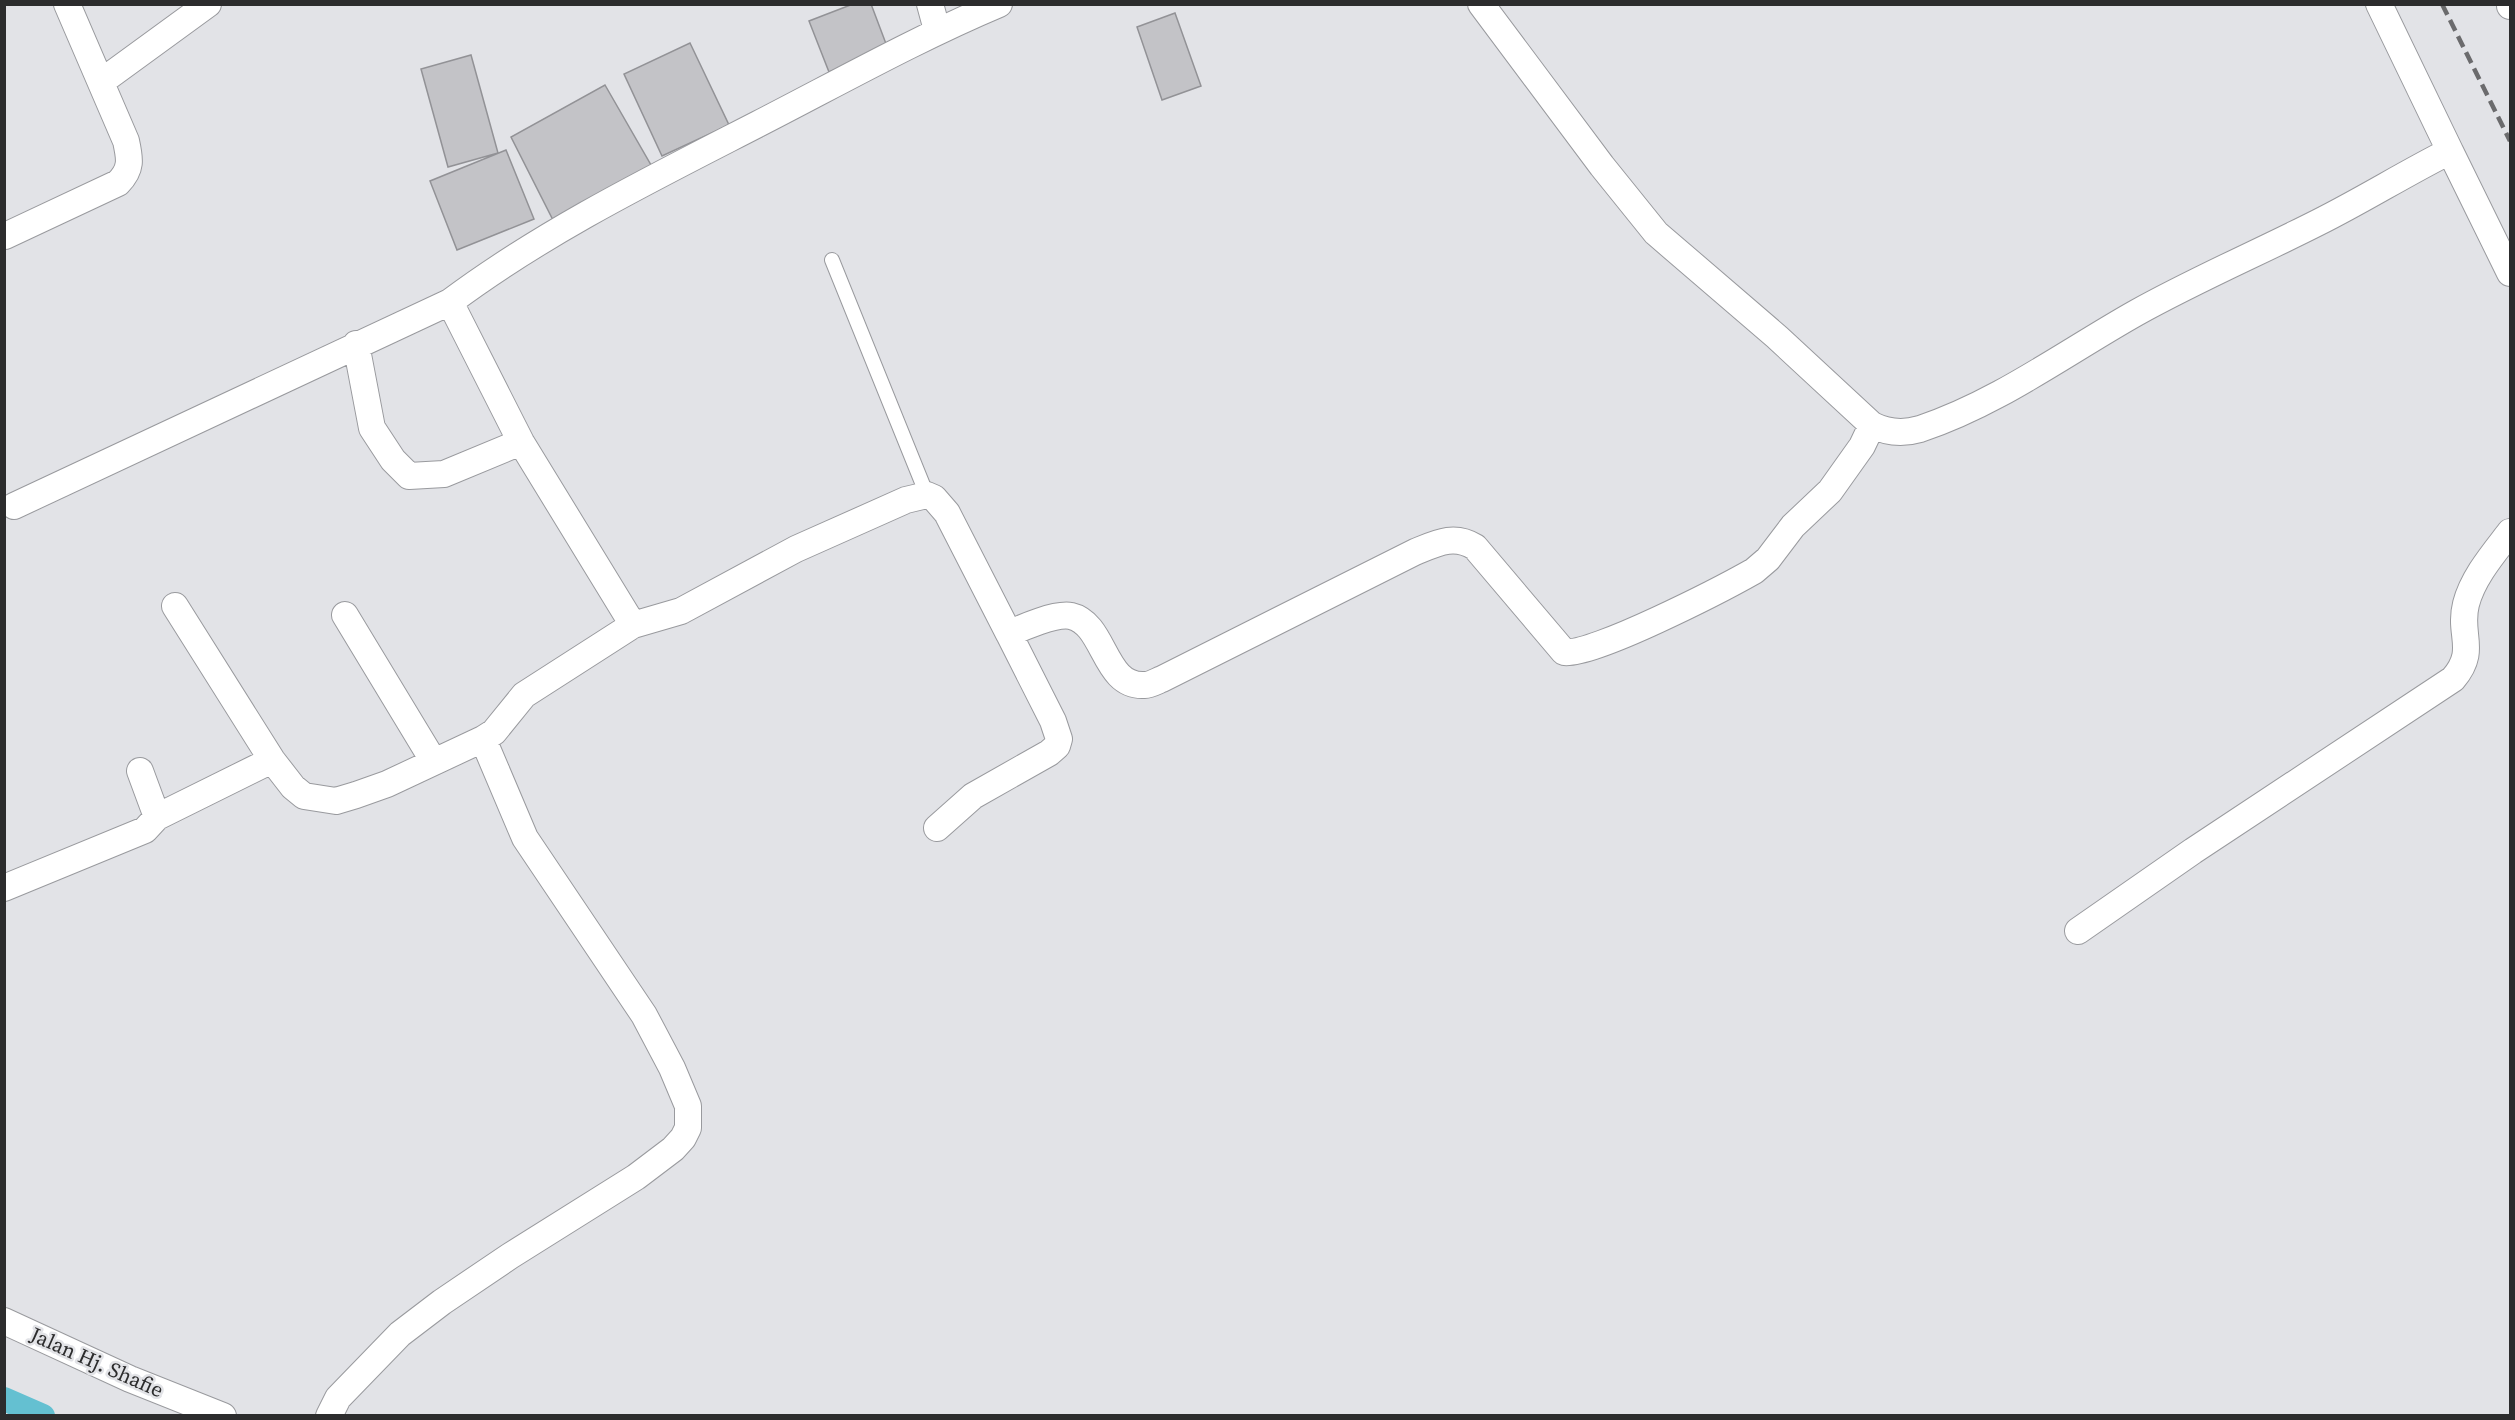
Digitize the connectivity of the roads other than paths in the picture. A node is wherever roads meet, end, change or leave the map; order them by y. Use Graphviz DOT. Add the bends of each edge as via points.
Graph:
graph roads {
  1 [pos="67,4"];
  2 [pos="208,4"];
  3 [pos="930,4"];
  4 [pos="999,4"];
  5 [pos="1480,4"];
  6 [pos="2379,4"];
  7 [pos="938,30"];
  8 [pos="101,82"];
  9 [pos="2450,151"];
  10 [pos="5,236"];
  11 [pos="832,260"];
  12 [pos="2511,273"];
  13 [pos="450,302"];
  14 [pos="356,344"];
  15 [pos="1872,425"];
  16 [pos="521,442"];
  17 [pos="927,495"];
  18 [pos="14,506"];
  19 [pos="2511,532"];
  20 [pos="175,606"];
  21 [pos="345,615"];
  22 [pos="633,625"];
  23 [pos="1009,634"];
  24 [pos="483,739"];
  25 [pos="272,760"];
  26 [pos="434,762"];
  27 [pos="140,771"];
  28 [pos="157,817"];
  29 [pos="937,828"];
  30 [pos="4,888"];
  31 [pos="2078,931"];
  32 [pos="4,1321"];
  33 [pos="223,1416"];
  34 [pos="329,1416"];
  1 -- 8 [label="street"];
  2 -- 8 [label="street"];
  3 -- 7 [label="street"];
  4 -- 7 [label="street"];
  5 -- 15 [label="street" via="1656,233"];
  6 -- 9 [label="street"];
  7 -- 13 [label="street" via="592,211 486,275"];
  8 -- 10 [label="street" via="126,141 130,161 127,174 118,183"];
  9 -- 12 [label="street"];
  9 -- 15 [label="street" via="2319,222 2195,281 1962,412 1899,432"];
  11 -- 17 [label="lane"];
  13 -- 14 [label="street"];
  13 -- 16 [label="street"];
  14 -- 16 [label="street" via="372,428 409,476 444,474"];
  14 -- 18 [label="street"];
  15 -- 23 [label="street" via="1830,491 1793,526 1768,559 1734,582 1586,651 1564,652 1485,556 1465,541 1454,539 1415,552 1145,685 1126,681 1118,674 1082,620 1068,615 1057,617"];
  16 -- 22 [label="street"];
  17 -- 22 [label="street" via="906,500 796,549 681,611"];
  17 -- 23 [label="street" via="947,513"];
  19 -- 31 [label="street" via="2470,591 2464,618 2466,659 2453,679"];
  20 -- 25 [label="street"];
  21 -- 26 [label="street"];
  22 -- 24 [label="street" via="524,695 494,732"];
  23 -- 29 [label="street" via="1053,721 1059,739 1057,746 965,802"];
  24 -- 26 [label="street"];
  24 -- 34 [label="street" via="525,838 644,1015 672,1068 688,1106 688,1128 673,1149 636,1177 510,1256 400,1334 339,1398"];
  25 -- 26 [label="street" via="304,796 336,801 387,784"];
  25 -- 28 [label="street"];
  27 -- 28 [label="street"];
  28 -- 30 [label="street" via="145,830"];
  32 -- 33 [label="street, Jalan Hj. Shafie" via="130,1379"];
}
